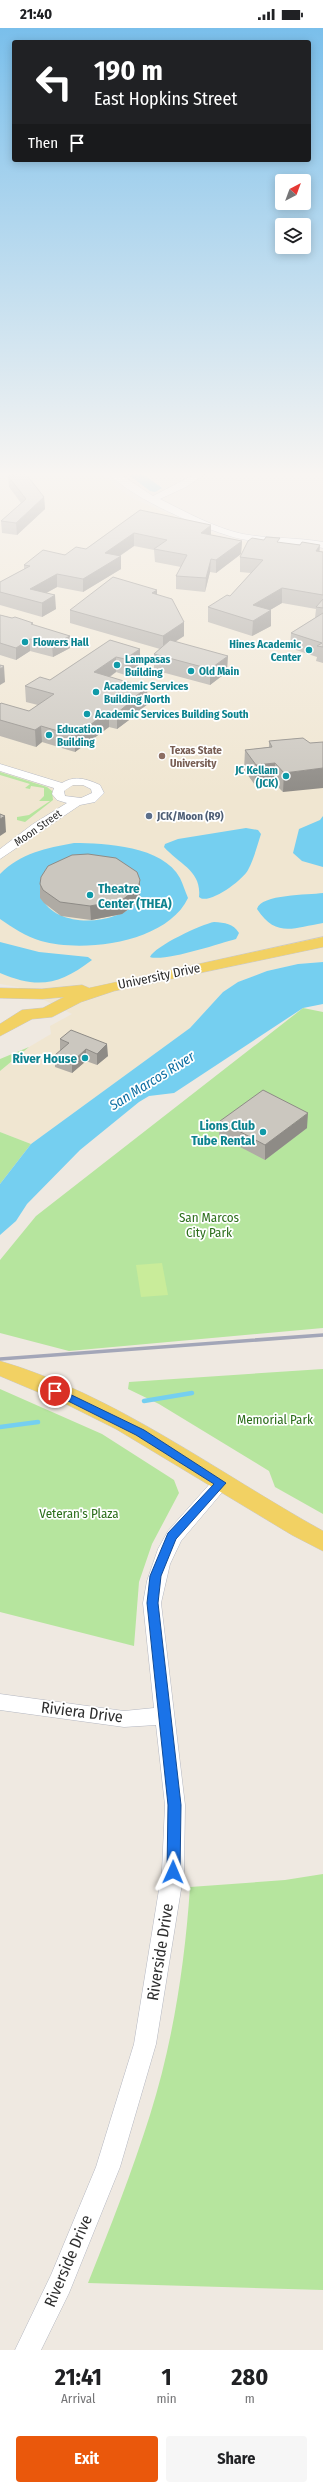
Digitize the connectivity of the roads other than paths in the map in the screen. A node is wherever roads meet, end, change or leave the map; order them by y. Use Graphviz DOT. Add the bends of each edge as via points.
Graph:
graph roads {
  1 [pos="0,767"];
  2 [pos="61,792"];
  3 [pos="77,802"];
  4 [pos="0,846"];
  5 [pos="0,855"];
  6 [pos="323,942"];
  7 [pos="110,987"];
  8 [pos="0,993"];
  9 [pos="0,998"];
  10 [pos="46,1013"];
  11 [pos="0,1030"];
  12 [pos="0,1043"];
  13 [pos="0,1368"];
  14 [pos="221,1483"];
  15 [pos="323,1542"];
  16 [pos="0,1702"];
  17 [pos="164,1716"];
  18 [pos="28,2350"];
  1 -- 2 [label="street"];
  2 -- 3 [label="street"];
  2 -- 3 [label="street" via="80,782 96,787 96,795"];
  2 -- 4 [label="street, Moon Street"];
  3 -- 5 [label="street, Moon Street" via="37,827"];
  6 -- 7 [label="main road, University Drive"];
  7 -- 8 [label="main road" via="42,994"];
  7 -- 10 [label="main road, University Drive" via="75,998"];
  9 -- 10 [label="main road"];
  10 -- 11 [label="main road" via="28,1014"];
  10 -- 12 [label="main road" via="42,1020 33,1026"];
  13 -- 14 [label="main road" via="68,1396 140,1433"];
  14 -- 15 [label="main road"];
  14 -- 17 [label="street, Riverside Drive" via="172,1536 156,1576 152,1603"];
  16 -- 17 [label="street, Riviera Drive" via="124,1719"];
  17 -- 18 [label="street, Riverside Drive" via="175,1805 173,1872 145,2044 108,2167 60,2284"];
}
